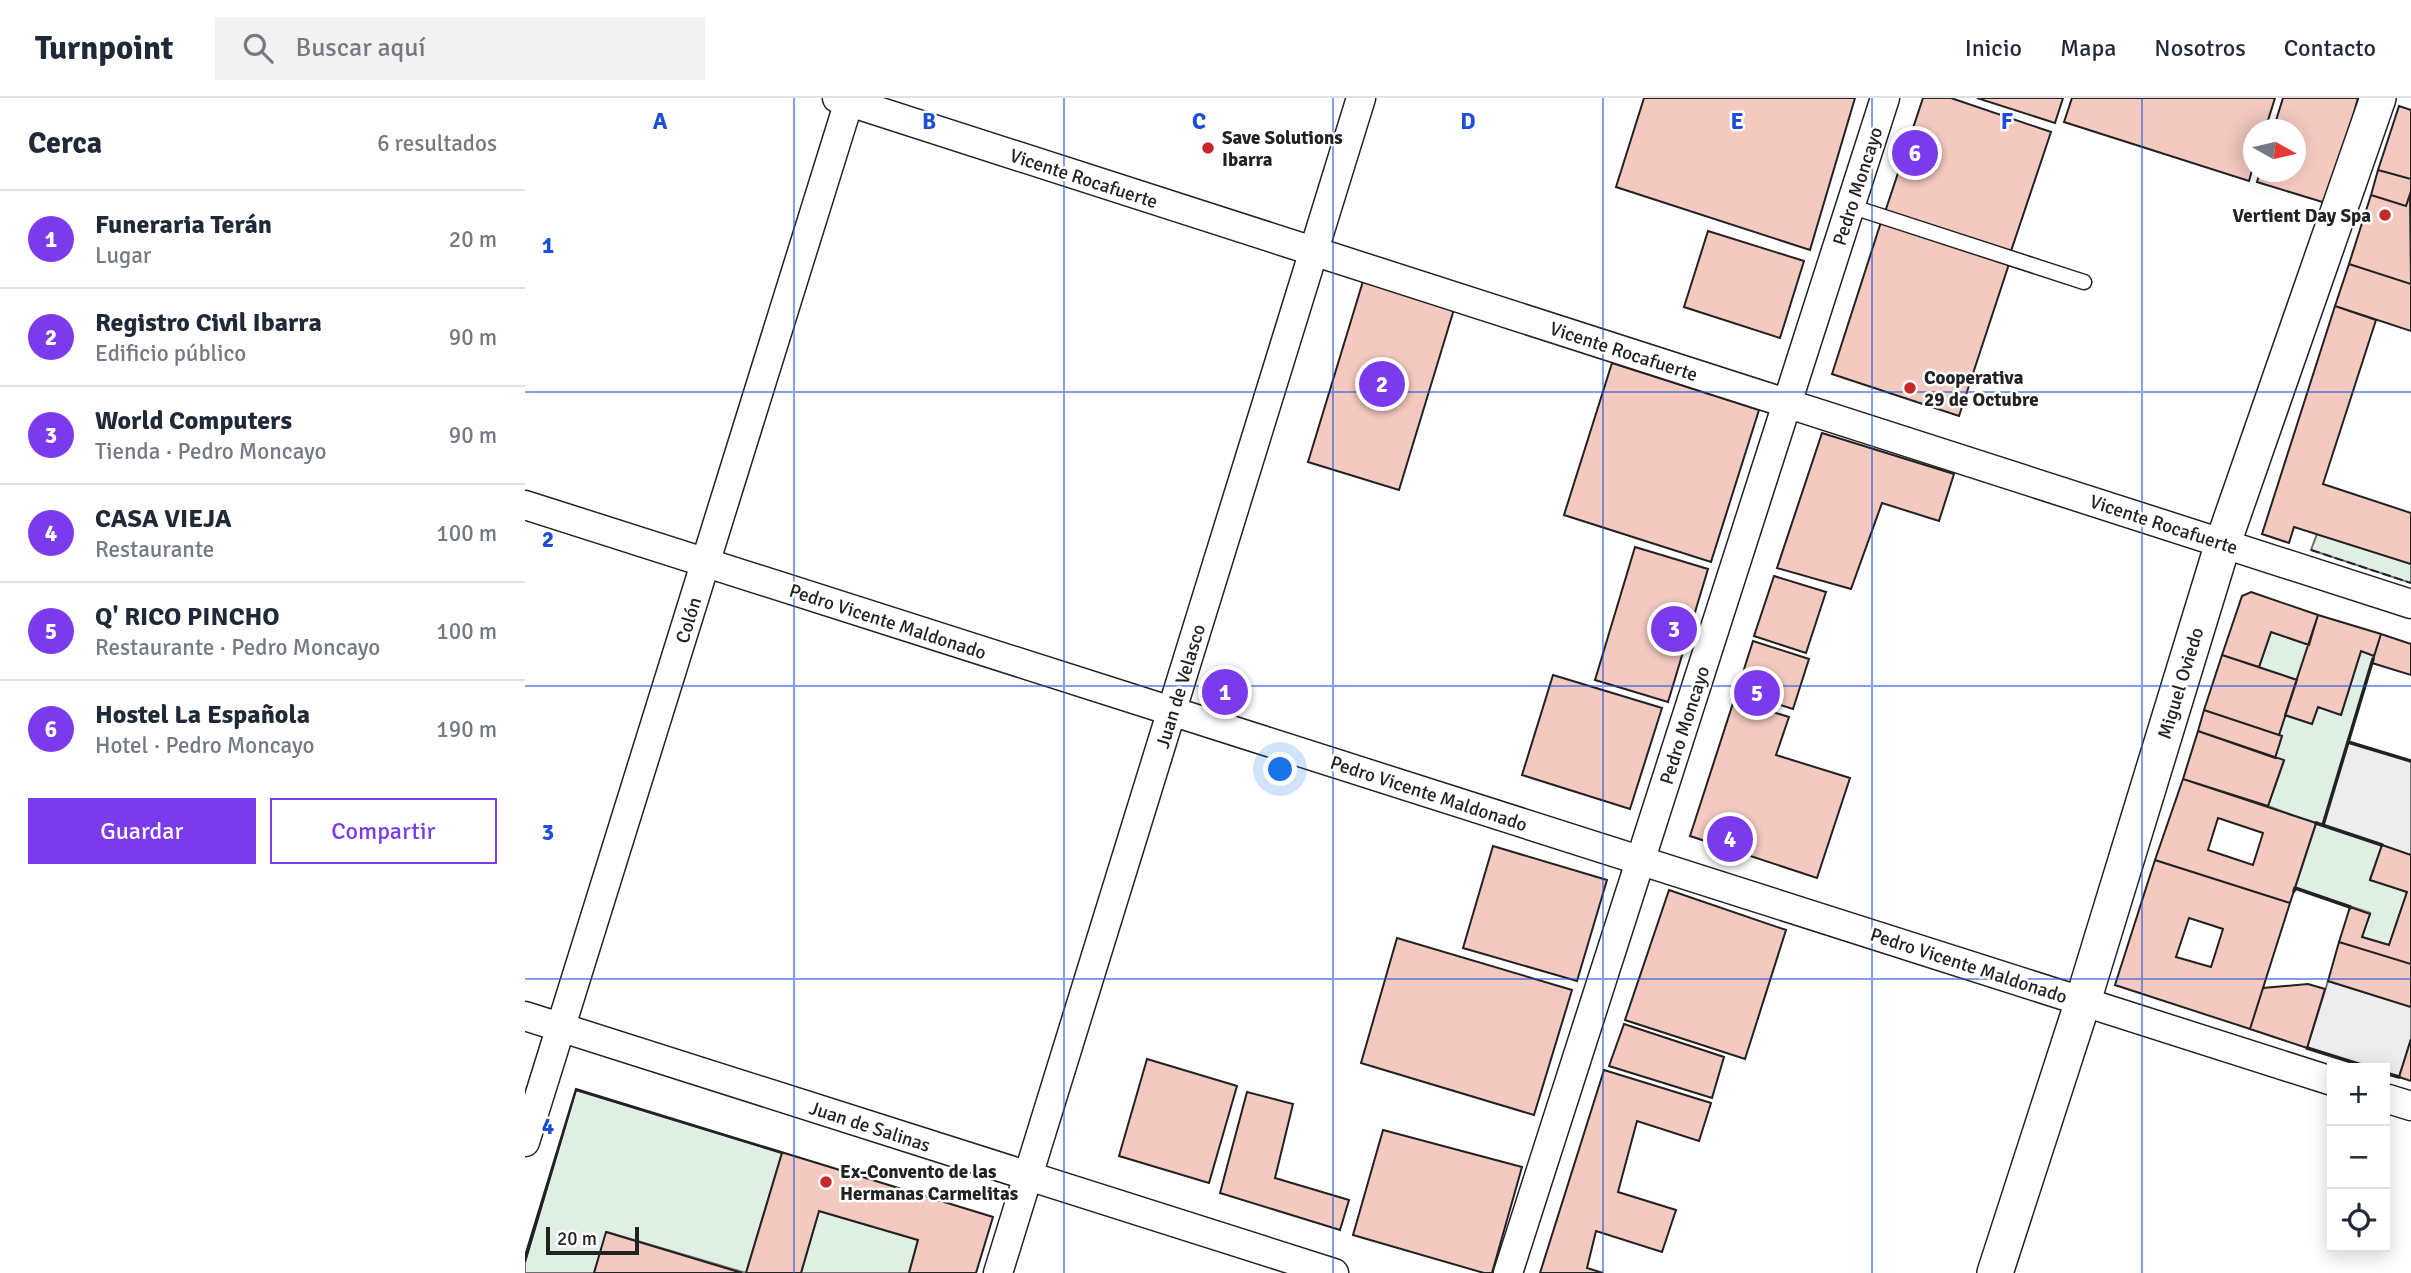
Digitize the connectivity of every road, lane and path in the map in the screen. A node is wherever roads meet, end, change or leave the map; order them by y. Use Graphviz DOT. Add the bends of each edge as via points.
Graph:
graph roads {
  1 [pos="1361,98"];
  2 [pos="1885,98"];
  3 [pos="2378,98"];
  4 [pos="845,99"];
  5 [pos="1850,206"];
  6 [pos="1314,251"];
  7 [pos="2084,282"];
  8 [pos="1787,403"];
  9 [pos="525,505"];
  10 [pos="2223,543"];
  11 [pos="706,563"];
  12 [pos="2411,604"];
  13 [pos="1172,711"];
  14 [pos="1640,861"];
  15 [pos="2083,1001"];
  16 [pos="525,1016"];
  17 [pos="561,1028"];
  18 [pos="2327,1079"];
  19 [pos="2390,1100"];
  20 [pos="2411,1106"];
  21 [pos="525,1142"];
  22 [pos="1028,1176"];
  23 [pos="998,1273"];
  24 [pos="1334,1273"];
  25 [pos="1508,1273"];
  26 [pos="1995,1273"];
  1 -- 6 [label="street, Juan de Velasco"];
  2 -- 5 [label="street, Pedro Moncayo"];
  3 -- 10 [label="street, Miguel Oviedo"];
  4 -- 6 [label="street, Vicente Rocafuerte"];
  4 -- 11 [label="street, Colón"];
  5 -- 7 [label="lane"];
  5 -- 8 [label="street, Pedro Moncayo"];
  6 -- 8 [label="street, Vicente Rocafuerte"];
  6 -- 13 [label="street, Juan de Velasco"];
  8 -- 10 [label="street, Vicente Rocafuerte"];
  8 -- 14 [label="street, Pedro Moncayo"];
  9 -- 11 [label="street, Pedro Vicente Maldonado"];
  10 -- 12 [label="street, Vicente Rocafuerte"];
  10 -- 15 [label="street, Miguel Oviedo"];
  11 -- 13 [label="street, Pedro Vicente Maldonado"];
  11 -- 17 [label="street, Colón"];
  13 -- 14 [label="street, Pedro Vicente Maldonado"];
  13 -- 22 [label="street, Juan de Velasco"];
  14 -- 15 [label="street, Pedro Vicente Maldonado"];
  14 -- 25 [label="street, Pedro Moncayo"];
  15 -- 18 [label="street, Pedro Vicente Maldonado"];
  15 -- 26 [label="street, Miguel Oviedo"];
  16 -- 17 [label="street, Juan de Salinas"];
  17 -- 21 [label="street, Colón"];
  17 -- 22 [label="street, Juan de Salinas"];
  19 -- 20 [label="street"];
  22 -- 23 [label="street, Juan de Velasco"];
  22 -- 24 [label="street, Juan de Salinas"];
}
